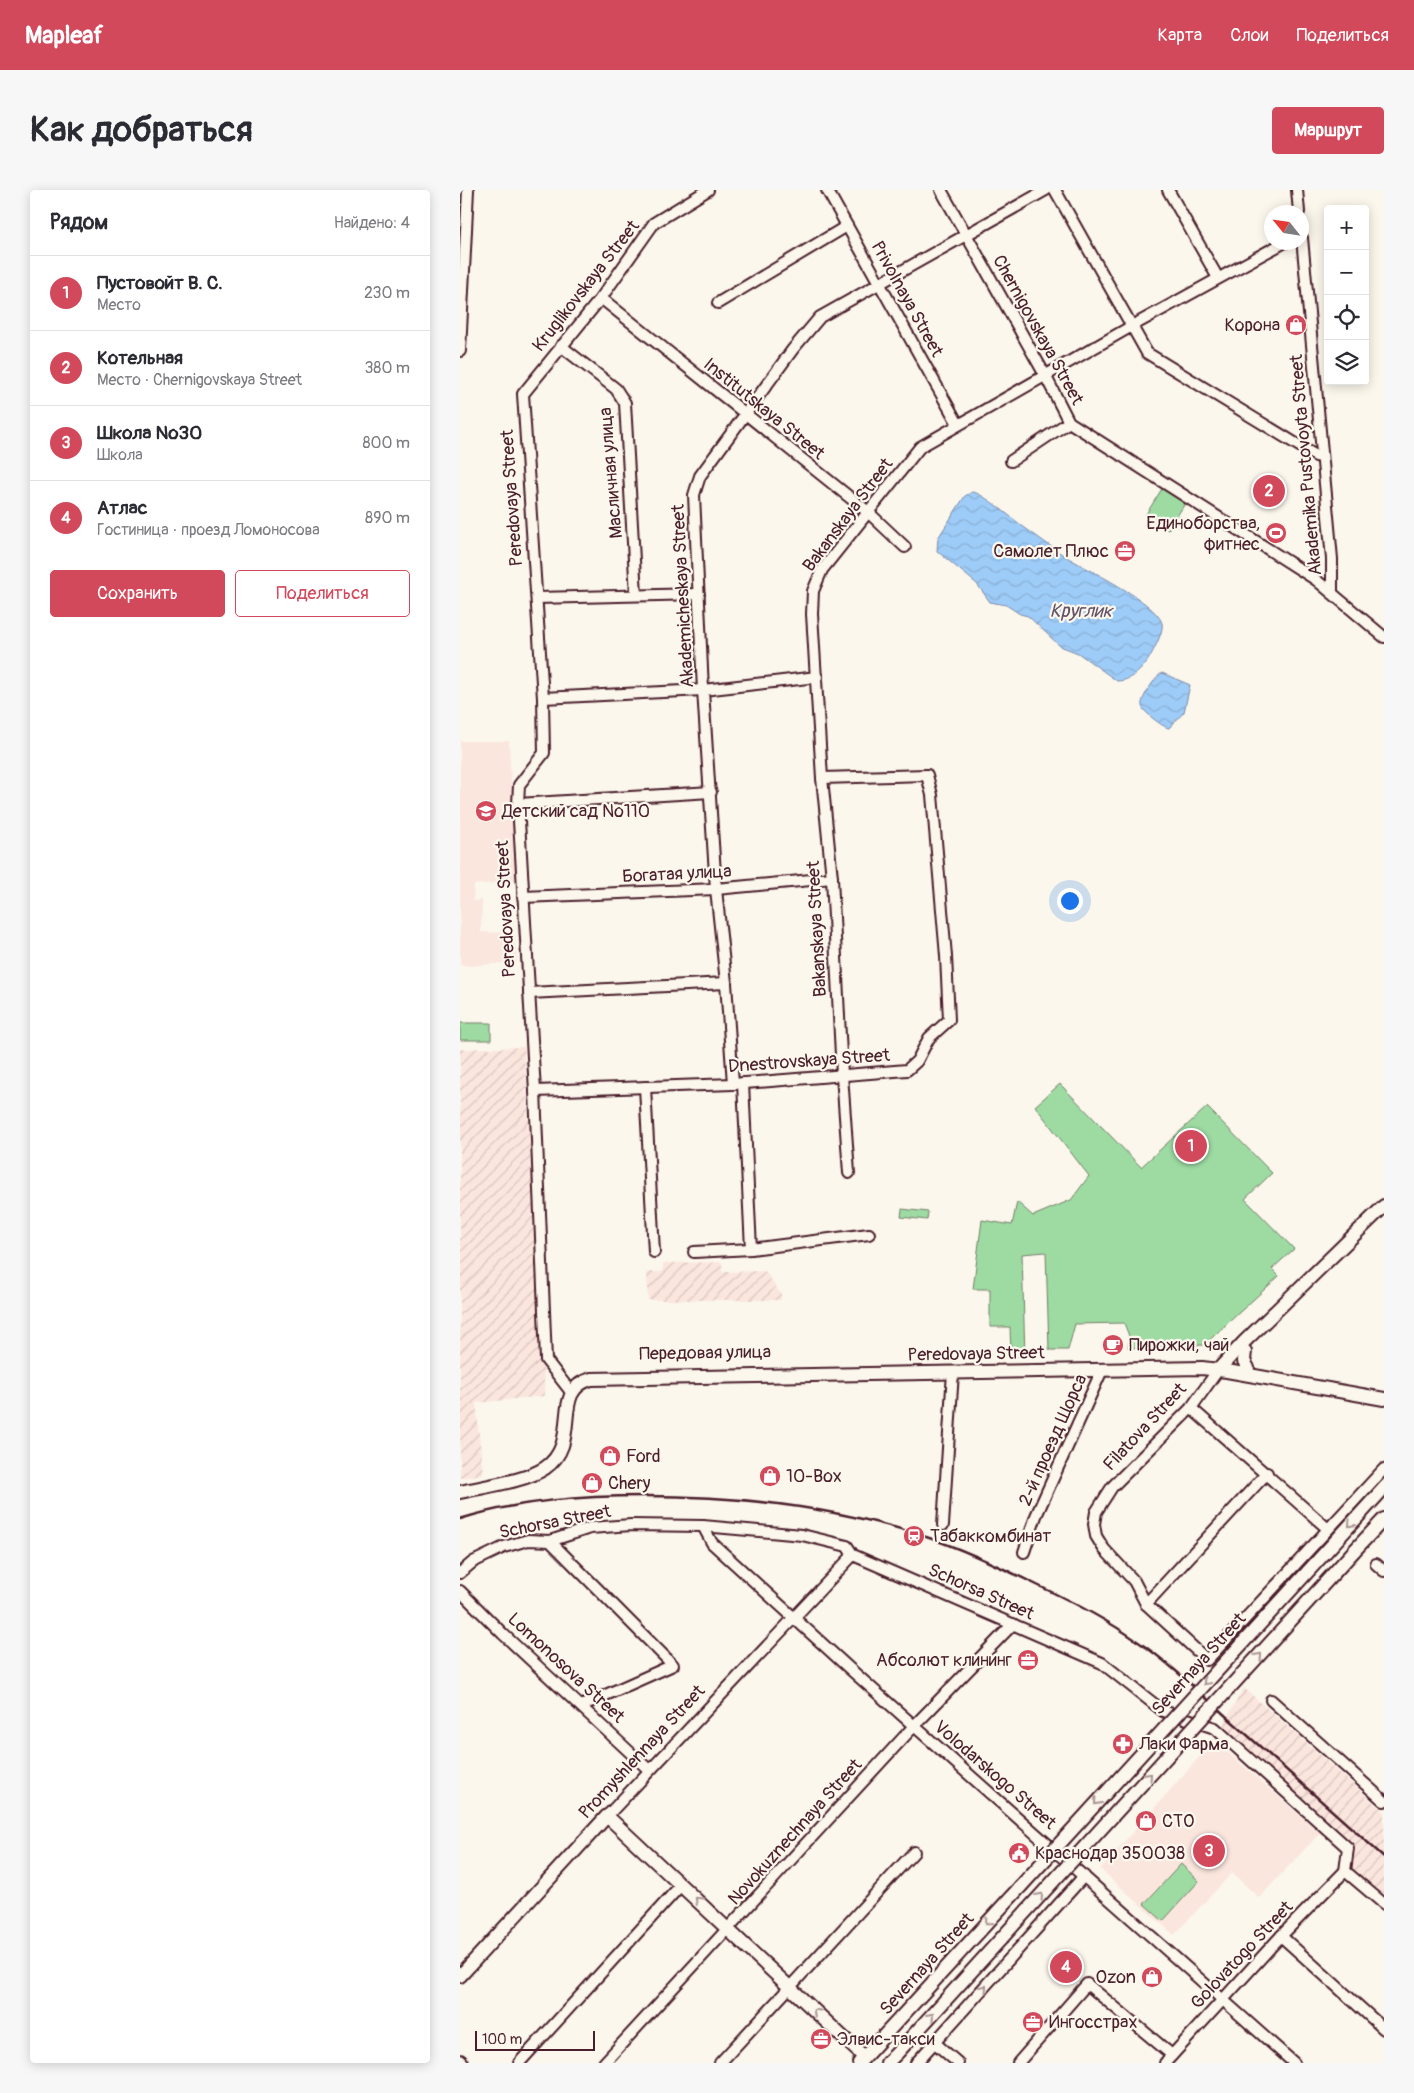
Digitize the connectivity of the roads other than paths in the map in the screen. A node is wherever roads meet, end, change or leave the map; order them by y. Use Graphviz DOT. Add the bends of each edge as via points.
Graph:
graph roads {
  1 [pos="468,190"];
  2 [pos="708,190"];
  3 [pos="827,190"];
  4 [pos="941,190"];
  5 [pos="1046,190"];
  6 [pos="1055,190"];
  7 [pos="1168,190"];
  8 [pos="1297,190"];
  9 [pos="1298,205"];
  10 [pos="847,226"];
  11 [pos="463,231"];
  12 [pos="966,234"];
  13 [pos="1270,250"];
  14 [pos="1303,250"];
  15 [pos="1218,278"];
  16 [pos="880,283"];
  17 [pos="601,298"];
  18 [pos="718,303"];
  19 [pos="1132,326"];
  20 [pos="560,346"];
  21 [pos="460,351"];
  22 [pos="1045,375"];
  23 [pos="523,394"];
  24 [pos="745,415"];
  25 [pos="1069,422"];
  26 [pos="958,424"];
  27 [pos="1322,457"];
  28 [pos="1012,461"];
  29 [pos="868,512"];
  30 [pos="906,548"];
  31 [pos="1332,592"];
  32 [pos="699,594"];
  33 [pos="636,595"];
  34 [pos="537,598"];
  35 [pos="1384,637"];
  36 [pos="817,677"];
  37 [pos="703,690"];
  38 [pos="543,698"];
  39 [pos="822,778"];
  40 [pos="711,792"];
  41 [pos="518,804"];
  42 [pos="832,878"];
  43 [pos="716,889"];
  44 [pos="523,897"];
  45 [pos="726,983"];
  46 [pos="529,993"];
  47 [pos="842,1076"];
  48 [pos="738,1083"];
  49 [pos="646,1087"];
  50 [pos="535,1091"];
  51 [pos="849,1173"];
  52 [pos="1384,1206"];
  53 [pos="1384,1216"];
  54 [pos="869,1234"];
  55 [pos="751,1249"];
  56 [pos="654,1252"];
  57 [pos="694,1252"];
  58 [pos="1245,1351"];
  59 [pos="1225,1368"];
  60 [pos="1248,1368"];
  61 [pos="1102,1370"];
  62 [pos="952,1372"];
  63 [pos="569,1389"];
  64 [pos="1384,1394"];
  65 [pos="1384,1400"];
  66 [pos="1191,1408"];
  67 [pos="1384,1469"];
  68 [pos="1266,1473"];
  69 [pos="460,1487"];
  70 [pos="1384,1488"];
  71 [pos="460,1492"];
  72 [pos="1384,1519"];
  73 [pos="943,1525"];
  74 [pos="703,1526"];
  75 [pos="1328,1529"];
  76 [pos="550,1541"];
  77 [pos="1024,1552"];
  78 [pos="853,1555"];
  79 [pos="460,1573"];
  80 [pos="460,1591"];
  81 [pos="1146,1604"];
  82 [pos="793,1617"];
  83 [pos="1013,1624"];
  84 [pos="1271,1700"];
  85 [pos="581,1706"];
  86 [pos="914,1726"];
  87 [pos="649,1770"];
  88 [pos="1384,1801"];
  89 [pos="606,1816"];
  90 [pos="914,1852"];
  91 [pos="1345,1871"];
  92 [pos="1084,1876"];
  93 [pos="681,1885"];
  94 [pos="1384,1904"];
  95 [pos="728,1929"];
  96 [pos="1282,1936"];
  97 [pos="460,1976"];
  98 [pos="790,1987"];
  99 [pos="1222,2000"];
  100 [pos="1384,2029"];
  101 [pos="935,2043"];
  102 [pos="1168,2059"];
  103 [pos="864,2061"];
  104 [pos="519,2063"];
  105 [pos="604,2063"];
  106 [pos="720,2063"];
  107 [pos="887,2063"];
  108 [pos="916,2063"];
  109 [pos="958,2063"];
  110 [pos="1018,2063"];
  111 [pos="1294,2063"];
  1 -- 11 [label="street"];
  2 -- 17 [label="street, Kruglikovskaya Street" via="654,223"];
  3 -- 10 [label="street, Privolnaya Street"];
  4 -- 12 [label="street, Chernigovskaya Street"];
  5 -- 12 [label="street, Akademicheskaya Street"];
  6 -- 19 [label="street"];
  7 -- 15 [label="street"];
  8 -- 9 [label="street"];
  10 -- 16 [label="street, Privolnaya Street"];
  10 -- 18 [label="street"];
  11 -- 21 [label="street"];
  12 -- 16 [label="street, Akademicheskaya Street"];
  12 -- 22 [label="street, Chernigovskaya Street"];
  13 -- 15 [label="street, Bakanskaya Street"];
  14 -- 27 [label="street, Akademika Pustovoyta Street"];
  15 -- 19 [label="street, Bakanskaya Street"];
  16 -- 24 [label="street, Akademicheskaya Street" via="820,317"];
  16 -- 26 [label="street, Privolnaya Street"];
  17 -- 20 [label="street, Kruglikovskaya Street"];
  17 -- 24 [label="street, Institutskaya Street"];
  19 -- 22 [label="street, Bakanskaya Street"];
  19 -- 27 [label="street" via="1148,352"];
  20 -- 23 [label="street, Kruglikovskaya Street"];
  20 -- 33 [label="street, Масличная улица" via="616,389 625,403"];
  22 -- 25 [label="street, Chernigovskaya Street"];
  22 -- 26 [label="street, Bakanskaya Street"];
  23 -- 34 [label="street, Peredovaya Street"];
  24 -- 29 [label="street, Institutskaya Street"];
  24 -- 32 [label="street, Akademicheskaya Street" via="700,476 694,495"];
  25 -- 28 [label="street"];
  25 -- 31 [label="street, Chernigovskaya Street"];
  26 -- 29 [label="street, Bakanskaya Street" via="920,448"];
  27 -- 31 [label="street, Akademika Pustovoyta Street"];
  29 -- 30 [label="street, Institutskaya Street"];
  29 -- 36 [label="street, Bakanskaya Street" via="822,570 813,591"];
  31 -- 35 [label="street, Akademika Pustovoyta Street"];
  32 -- 33 [label="street"];
  32 -- 37 [label="street, Akademicheskaya Street"];
  33 -- 34 [label="street"];
  34 -- 38 [label="street, Peredovaya Street"];
  36 -- 37 [label="street"];
  36 -- 39 [label="street, Bakanskaya Street"];
  37 -- 38 [label="street"];
  37 -- 40 [label="street, Akademicheskaya Street"];
  38 -- 41 [label="street, Peredovaya Street" via="544,753 518,786"];
  39 -- 42 [label="street, Bakanskaya Street"];
  39 -- 47 [label="street, Dnestrovskaya Street" via="927,774 932,795 946,956 949,1020 929,1038 917,1060 908,1070"];
  40 -- 41 [label="street"];
  40 -- 43 [label="street, Akademicheskaya Street"];
  41 -- 44 [label="street, Peredovaya Street"];
  42 -- 43 [label="street, Богатая улица"];
  42 -- 47 [label="street, Bakanskaya Street"];
  43 -- 44 [label="street, Богатая улица"];
  43 -- 45 [label="street, Akademicheskaya Street"];
  44 -- 46 [label="street, Peredovaya Street"];
  45 -- 46 [label="street"];
  45 -- 48 [label="street, Akademicheskaya Street"];
  46 -- 50 [label="street, Peredovaya Street"];
  47 -- 48 [label="street, Dnestrovskaya Street"];
  47 -- 51 [label="street, Bakanskaya Street"];
  48 -- 49 [label="street, Dnestrovskaya Street"];
  48 -- 55 [label="street, Akademicheskaya Street"];
  49 -- 50 [label="street, Dnestrovskaya Street"];
  49 -- 56 [label="street"];
  50 -- 63 [label="street, Peredovaya Street" via="546,1360"];
  52 -- 59 [label="main road, Filatova Street"];
  53 -- 58 [label="main road"];
  54 -- 55 [label="street"];
  55 -- 57 [label="street"];
  58 -- 59 [label="main road"];
  58 -- 60 [label="main road" via="1244,1361"];
  59 -- 60 [label="main road, Peredovaya Street"];
  59 -- 61 [label="main road, Peredovaya Street"];
  59 -- 63 [label="main road, Передовая улица" via="1203,1363 645,1372 587,1375 576,1379"];
  59 -- 65 [label="main road, Peredovaya Street"];
  59 -- 66 [label="street, Filatova Street"];
  60 -- 64 [label="main road, Peredovaya Street"];
  61 -- 62 [label="main road, Peredovaya Street"];
  61 -- 77 [label="street, 2-й проезд Щорса" via="1036,1516"];
  62 -- 63 [label="main road, Peredovaya Street" via="592,1379"];
  62 -- 73 [label="street"];
  63 -- 69 [label="main road" via="563,1394 559,1438 543,1462 520,1472"];
  63 -- 71 [label="main road" via="564,1441 554,1460 522,1478"];
  66 -- 68 [label="street"];
  66 -- 81 [label="street, Filatova Street" via="1112,1487 1096,1512 1096,1536 1134,1581"];
  67 -- 75 [label="street"];
  68 -- 75 [label="street"];
  68 -- 81 [label="street"];
  70 -- 103 [label="main road, Severnaya Street, one-way, bridge"];
  107 -- 72 [label="main road, one-way, bridge"];
  74 -- 76 [label="street, Schorsa Street" via="590,1528"];
  74 -- 78 [label="street, Schorsa Street" via="802,1535 847,1546"];
  74 -- 82 [label="street, Volodarskogo Street" via="712,1543"];
  75 -- 81 [label="street, Filatova Street" via="1207,1660"];
  76 -- 79 [label="street, Schorsa Street" via="528,1540 504,1547 472,1562"];
  76 -- 85 [label="street" via="674,1664"];
  78 -- 82 [label="street, Promyshlennaya Street"];
  78 -- 83 [label="street, Schorsa Street"];
  80 -- 85 [label="street, Lomonosova Street"];
  82 -- 86 [label="street, Volodarskogo Street"];
  82 -- 87 [label="street, Promyshlennaya Street"];
  83 -- 86 [label="street, Novokuznechnaya Street"];
  83 -- 91 [label="street, Schorsa Street" via="1102,1663 1163,1711 1215,1728 1348,1848"];
  84 -- 88 [label="street"];
  85 -- 87 [label="street, Lomonosova Street"];
  86 -- 92 [label="street, Volodarskogo Street"];
  86 -- 95 [label="street, Novokuznechnaya Street"];
  87 -- 89 [label="street, Promyshlennaya Street"];
  89 -- 93 [label="main road"];
  89 -- 97 [label="main road, Promyshlennaya Street"];
  90 -- 98 [label="street"];
  91 -- 94 [label="street"];
  91 -- 96 [label="street, Golovatogo Street"];
  92 -- 99 [label="street, Volodarskogo Street"];
  101 -- 92 [label="street, one-way"];
  95 -- 93 [label="main road, one-way"];
  93 -- 104 [label="street"];
  95 -- 98 [label="main road"];
  95 -- 105 [label="street, Novokuznechnaya Street"];
  96 -- 99 [label="street, Golovatogo Street"];
  96 -- 100 [label="street"];
  103 -- 98 [label="main road, one-way"];
  98 -- 106 [label="street"];
  99 -- 102 [label="street, Golovatogo Street"];
  99 -- 111 [label="street, Volodarskogo Street"];
  101 -- 108 [label="street"];
  101 -- 109 [label="street"];
  102 -- 110 [label="street" via="1088,1984"];
}
